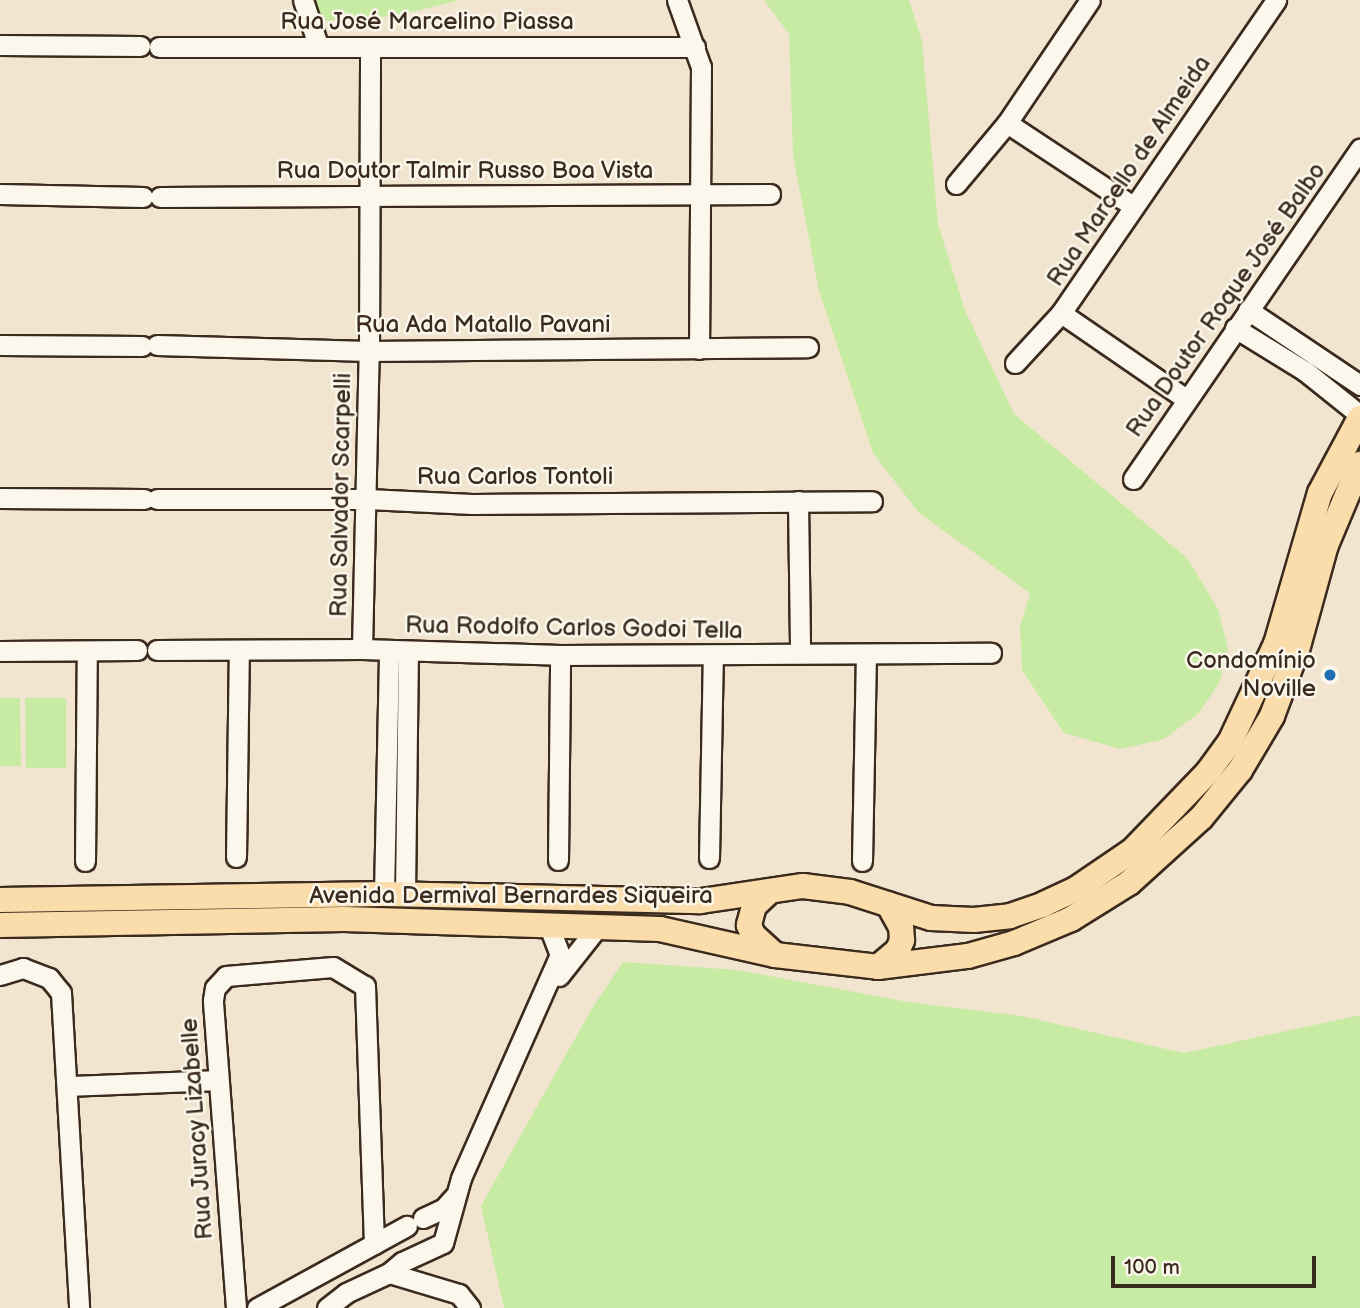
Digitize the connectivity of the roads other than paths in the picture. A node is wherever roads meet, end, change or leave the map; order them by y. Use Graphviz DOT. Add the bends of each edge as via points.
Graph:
graph roads {
  1 [pos="303,0"];
  2 [pos="677,0"];
  3 [pos="1090,0"];
  4 [pos="1276,0"];
  5 [pos="0,45"];
  6 [pos="318,45"];
  7 [pos="695,47"];
  8 [pos="370,48"];
  9 [pos="1007,123"];
  10 [pos="1360,149"];
  11 [pos="956,184"];
  12 [pos="0,194"];
  13 [pos="697,194"];
  14 [pos="770,194"];
  15 [pos="367,196"];
  16 [pos="1133,206"];
  17 [pos="1248,310"];
  18 [pos="1061,313"];
  19 [pos="1235,328"];
  20 [pos="0,345"];
  21 [pos="808,347"];
  22 [pos="699,349"];
  23 [pos="369,351"];
  24 [pos="1015,363"];
  25 [pos="1360,385"];
  26 [pos="1186,399"];
  27 [pos="1360,416"];
  28 [pos="1360,464"];
  29 [pos="1133,479"];
  30 [pos="0,498"];
  31 [pos="367,499"];
  32 [pos="798,501"];
  33 [pos="872,501"];
  34 [pos="362,649"];
  35 [pos="239,650"];
  36 [pos="399,650"];
  37 [pos="0,651"];
  38 [pos="87,651"];
  39 [pos="800,653"];
  40 [pos="991,653"];
  41 [pos="866,654"];
  42 [pos="560,655"];
  43 [pos="713,655"];
  44 [pos="236,857"];
  45 [pos="709,858"];
  46 [pos="558,860"];
  47 [pos="862,861"];
  48 [pos="85,862"];
  49 [pos="770,891"];
  50 [pos="395,894"];
  51 [pos="0,900"];
  52 [pos="888,904"];
  53 [pos="0,925"];
  54 [pos="549,926"];
  55 [pos="596,929"];
  56 [pos="775,955"];
  57 [pos="878,967"];
  58 [pos="0,975"];
  59 [pos="545,994"];
  60 [pos="217,1080"];
  61 [pos="69,1086"];
  62 [pos="454,1197"];
  63 [pos="374,1244"];
  64 [pos="389,1273"];
  65 [pos="79,1308"];
  66 [pos="236,1308"];
  67 [pos="257,1308"];
  68 [pos="327,1308"];
  69 [pos="470,1308"];
  1 -- 6 [label="street"];
  2 -- 7 [label="street"];
  3 -- 9 [label="street"];
  4 -- 16 [label="street, Rua Marcello de Almeida"];
  5 -- 6 [label="street, Rua José Marcelino Piassa"];
  6 -- 8 [label="street, Rua José Marcelino Piassa"];
  7 -- 8 [label="street, Rua José Marcelino Piassa"];
  7 -- 13 [label="street" via="702,94"];
  8 -- 15 [label="street, Rua Salvador Scarpelli"];
  9 -- 11 [label="street"];
  9 -- 16 [label="street"];
  10 -- 17 [label="street, Rua Doutor Roque José Balbo"];
  12 -- 15 [label="street, Rua Doutor Talmir Russo Boa Vista"];
  13 -- 14 [label="street, Rua Doutor Talmir Russo Boa Vista"];
  13 -- 15 [label="street, Rua Doutor Talmir Russo Boa Vista"];
  13 -- 22 [label="street"];
  15 -- 23 [label="street, Rua Salvador Scarpelli"];
  16 -- 18 [label="street, Rua Marcello de Almeida"];
  17 -- 19 [label="street, Rua Doutor Roque José Balbo"];
  17 -- 25 [label="street"];
  18 -- 24 [label="street, Rua Marcello de Almeida"];
  18 -- 26 [label="street"];
  19 -- 26 [label="street, Rua Doutor Roque José Balbo"];
  19 -- 27 [label="street" via="1305,371"];
  20 -- 23 [label="street, Rua Ada Matallo Pavani"];
  21 -- 22 [label="street, Rua Ada Matallo Pavani"];
  22 -- 23 [label="street, Rua Ada Matallo Pavani"];
  23 -- 31 [label="street, Rua Salvador Scarpelli"];
  26 -- 29 [label="street, Rua Doutor Roque José Balbo"];
  27 -- 52 [label="main road, Avenida Dermival Bernardes Siqueira" via="1320,492 1276,644 1254,696 1231,740 1173,811 1132,851 1076,890 1010,916 931,918"];
  28 -- 57 [label="main road, Avenida Dermival Bernardes Siqueira" via="1326,545 1297,650 1272,716 1240,769 1201,818 1129,884 1043,932 968,956"];
  30 -- 31 [label="street, Rua Carlos Tontoli"];
  31 -- 32 [label="street, Rua Carlos Tontoli" via="472,505"];
  31 -- 34 [label="street, Rua Salvador Scarpelli"];
  32 -- 33 [label="street, Rua Carlos Tontoli"];
  32 -- 39 [label="street"];
  34 -- 35 [label="street, Rua Rodolfo Carlos Godoi Tella"];
  34 -- 36 [label="street, Rua Rodolfo Carlos Godoi Tella"];
  35 -- 38 [label="street, Rua Rodolfo Carlos Godoi Tella"];
  35 -- 44 [label="street"];
  36 -- 42 [label="street, Rua Rodolfo Carlos Godoi Tella"];
  36 -- 50 [label="street"];
  37 -- 38 [label="street, Rua Rodolfo Carlos Godoi Tella"];
  38 -- 48 [label="street"];
  39 -- 41 [label="street, Rua Rodolfo Carlos Godoi Tella"];
  39 -- 43 [label="street, Rua Rodolfo Carlos Godoi Tella"];
  40 -- 41 [label="street, Rua Rodolfo Carlos Godoi Tella"];
  41 -- 47 [label="street"];
  42 -- 43 [label="street, Rua Rodolfo Carlos Godoi Tella"];
  42 -- 46 [label="street"];
  43 -- 45 [label="street"];
  49 -- 50 [label="main road, Avenida Dermival Bernardes Siqueira" via="701,901"];
  49 -- 52 [label="main road, Avenida Dermival Bernardes Siqueira" via="803,886 850,892"];
  49 -- 56 [label="main road" via="754,906 749,925 753,935"];
  50 -- 51 [label="main road, Avenida Dermival Bernardes Siqueira"];
  52 -- 57 [label="main road" via="901,927 902,940 898,950"];
  53 -- 54 [label="main road, Avenida Dermival Bernardes Siqueira" via="344,919"];
  54 -- 55 [label="main road, Avenida Dermival Bernardes Siqueira"];
  54 -- 59 [label="street" via="560,955"];
  55 -- 56 [label="main road, Avenida Dermival Bernardes Siqueira" via="660,929"];
  55 -- 59 [label="street"];
  56 -- 57 [label="main road, Avenida Dermival Bernardes Siqueira"];
  58 -- 61 [label="street" via="23,968 49,978 61,993"];
  59 -- 62 [label="street"];
  60 -- 61 [label="street"];
  60 -- 63 [label="street, Rua Juracy Lizabelle" via="213,1000 215,988 226,976 333,967 365,986"];
  60 -- 66 [label="street, Rua Juracy Lizabelle"];
  61 -- 65 [label="street"];
  62 -- 63 [label="street" via="444,1208"];
  62 -- 64 [label="street" via="443,1243"];
  63 -- 67 [label="street"];
  64 -- 68 [label="street" via="346,1293"];
  64 -- 69 [label="street" via="459,1294"];
}
